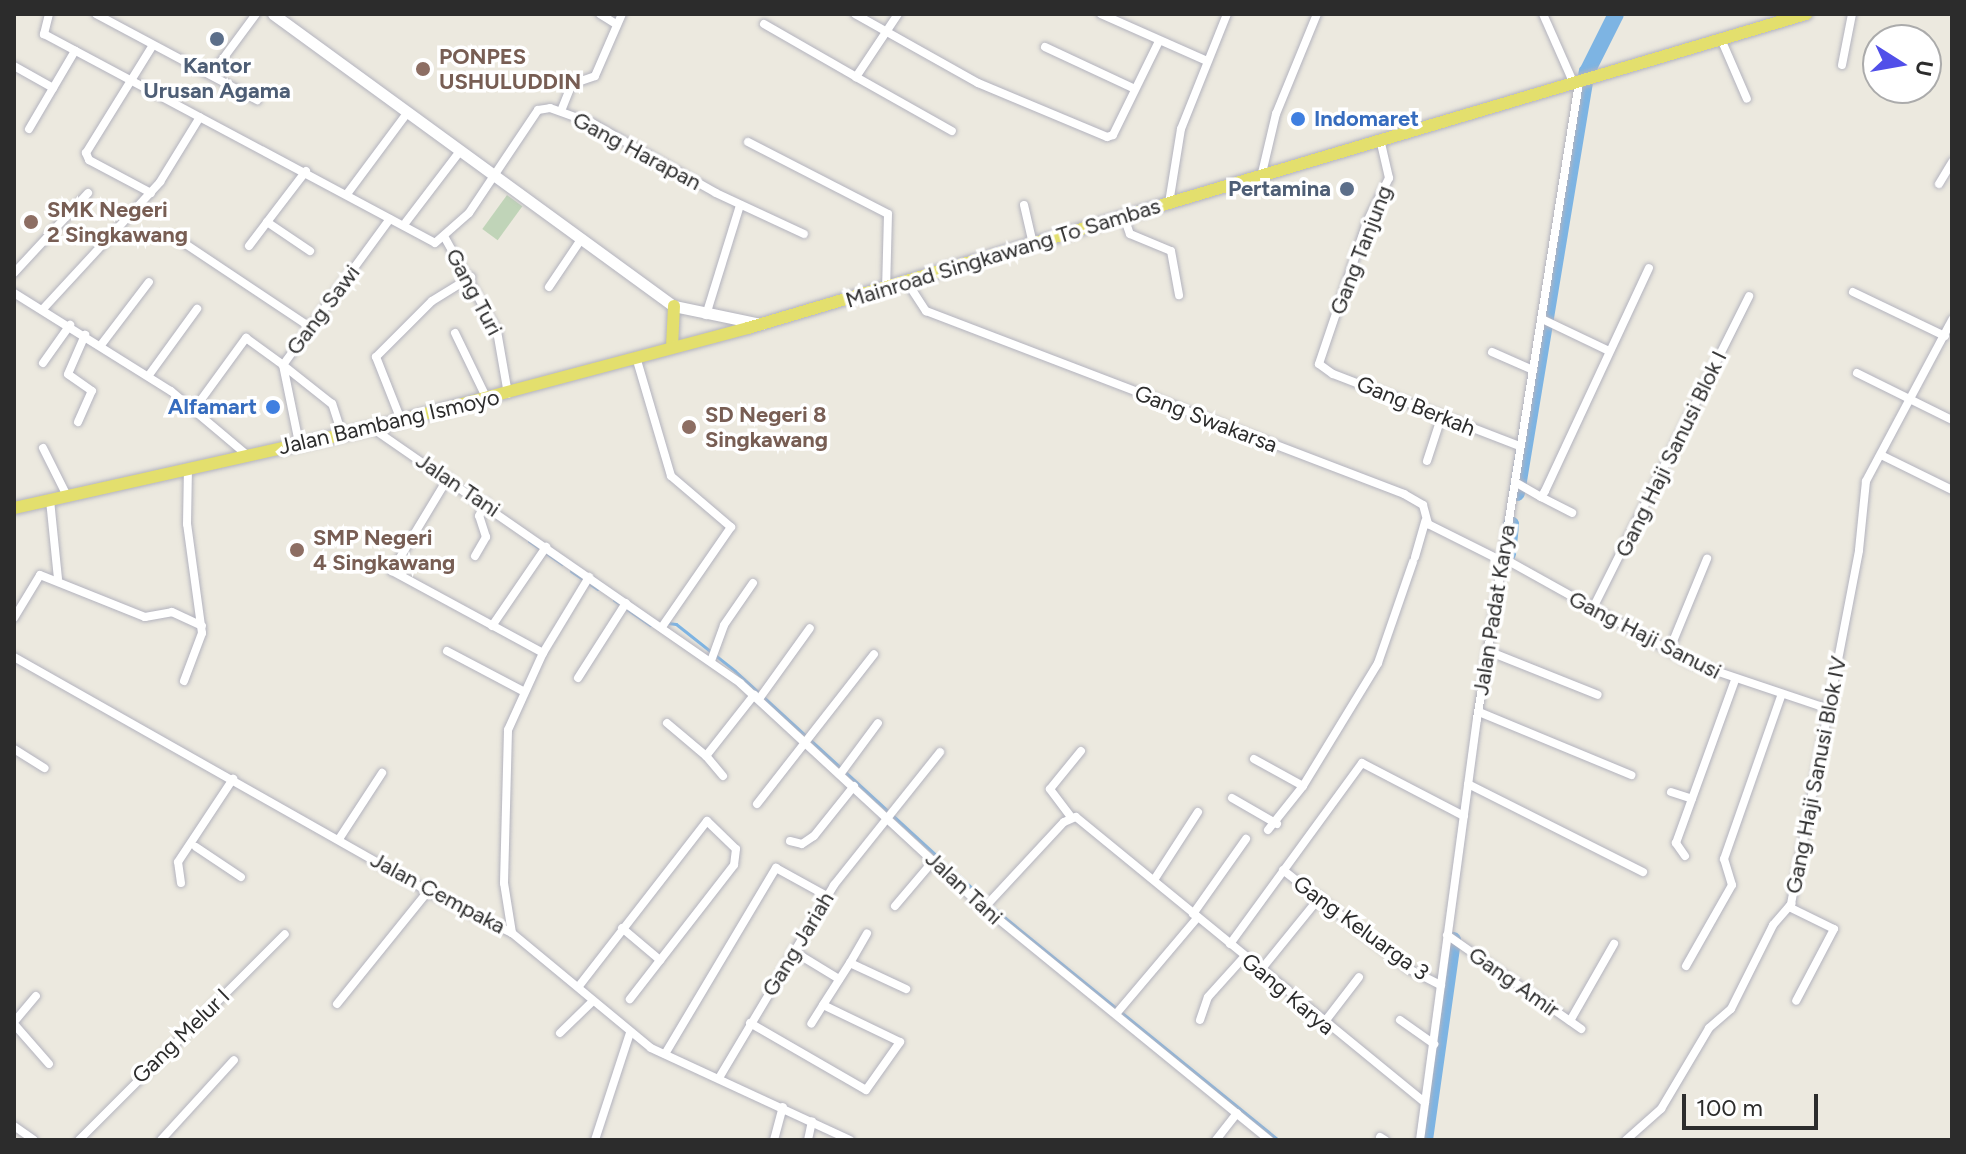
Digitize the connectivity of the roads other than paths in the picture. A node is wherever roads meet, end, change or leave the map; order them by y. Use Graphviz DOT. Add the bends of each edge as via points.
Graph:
graph roads {
  1 [pos="49,14"];
  2 [pos="96,14"];
  3 [pos="256,14"];
  4 [pos="273,14"];
  5 [pos="600,14"];
  6 [pos="622,14"];
  7 [pos="855,14"];
  8 [pos="898,14"];
  9 [pos="1101,14"];
  10 [pos="1227,14"];
  11 [pos="1317,14"];
  12 [pos="1543,14"];
  13 [pos="1806,14"];
  14 [pos="1852,14"];
  15 [pos="616,24"];
  16 [pos="764,24"];
  17 [pos="885,31"];
  18 [pos="1721,39"];
  19 [pos="1159,41"];
  20 [pos="153,45"];
  21 [pos="1045,47"];
  22 [pos="75,51"];
  23 [pos="1207,61"];
  24 [pos="1842,65"];
  25 [pos="14,66"];
  26 [pos="211,75"];
  27 [pos="856,77"];
  28 [pos="129,81"];
  29 [pos="1581,82"];
  30 [pos="53,88"];
  31 [pos="1135,89"];
  32 [pos="1747,99"];
  33 [pos="257,100"];
  34 [pos="561,111"];
  35 [pos="408,112"];
  36 [pos="200,117"];
  37 [pos="29,129"];
  38 [pos="952,131"];
  39 [pos="1380,139"];
  40 [pos="748,142"];
  41 [pos="460,151"];
  42 [pos="1952,162"];
  43 [pos="306,171"];
  44 [pos="1262,173"];
  45 [pos="495,175"];
  46 [pos="1939,184"];
  47 [pos="88,193"];
  48 [pos="151,193"];
  49 [pos="347,194"];
  50 [pos="1169,203"];
  51 [pos="740,205"];
  52 [pos="1024,205"];
  53 [pos="390,219"];
  54 [pos="1125,219"];
  55 [pos="267,222"];
  56 [pos="406,222"];
  57 [pos="804,234"];
  58 [pos="445,238"];
  59 [pos="582,238"];
  60 [pos="178,239"];
  61 [pos="1033,243"];
  62 [pos="249,246"];
  63 [pos="310,251"];
  64 [pos="1649,268"];
  65 [pos="14,273"];
  66 [pos="471,277"];
  67 [pos="149,282"];
  68 [pos="549,287"];
  69 [pos="909,287"];
  70 [pos="886,288"];
  71 [pos="1853,292"];
  72 [pos="14,293"];
  73 [pos="1179,295"];
  74 [pos="1749,296"];
  75 [pos="674,306"];
  76 [pos="43,309"];
  77 [pos="197,309"];
  78 [pos="706,316"];
  79 [pos="1542,319"];
  80 [pos="1952,320"];
  81 [pos="761,324"];
  82 [pos="70,325"];
  83 [pos="310,327"];
  84 [pos="455,333"];
  85 [pos="85,335"];
  86 [pos="1945,336"];
  87 [pos="101,345"];
  88 [pos="672,347"];
  89 [pos="1609,351"];
  90 [pos="1492,352"];
  91 [pos="636,357"];
  92 [pos="1320,360"];
  93 [pos="43,363"];
  94 [pos="283,365"];
  95 [pos="1533,370"];
  96 [pos="1857,373"];
  97 [pos="149,375"];
  98 [pos="508,394"];
  99 [pos="487,399"];
  100 [pos="1912,400"];
  101 [pos="195,408"];
  102 [pos="1442,415"];
  103 [pos="401,420"];
  104 [pos="1952,420"];
  105 [pos="78,422"];
  106 [pos="376,430"];
  107 [pos="342,434"];
  108 [pos="299,443"];
  109 [pos="1520,446"];
  110 [pos="43,448"];
  111 [pos="247,455"];
  112 [pos="1881,455"];
  113 [pos="1427,461"];
  114 [pos="189,475"];
  115 [pos="448,478"];
  116 [pos="1518,483"];
  117 [pos="1952,490"];
  118 [pos="67,496"];
  119 [pos="1541,497"];
  120 [pos="483,506"];
  121 [pos="14,508"];
  122 [pos="51,508"];
  123 [pos="1572,513"];
  124 [pos="1425,521"];
  125 [pos="542,551"];
  126 [pos="475,556"];
  127 [pos="1707,559"];
  128 [pos="1505,560"];
  129 [pos="58,579"];
  130 [pos="586,582"];
  131 [pos="753,583"];
  132 [pos="626,603"];
  133 [pos="1592,610"];
  134 [pos="14,618"];
  135 [pos="665,624"];
  136 [pos="202,626"];
  137 [pos="492,626"];
  138 [pos="810,628"];
  139 [pos="447,651"];
  140 [pos="1669,651"];
  141 [pos="1491,652"];
  142 [pos="543,653"];
  143 [pos="874,654"];
  144 [pos="15,661"];
  145 [pos="711,661"];
  146 [pos="578,678"];
  147 [pos="1735,680"];
  148 [pos="184,681"];
  149 [pos="523,691"];
  150 [pos="1598,695"];
  151 [pos="1781,696"];
  152 [pos="756,697"];
  153 [pos="1829,709"];
  154 [pos="1483,713"];
  155 [pos="667,723"];
  156 [pos="878,723"];
  157 [pos="809,739"];
  158 [pos="14,749"];
  159 [pos="1081,751"];
  160 [pos="940,752"];
  161 [pos="706,756"];
  162 [pos="1254,759"];
  163 [pos="44,768"];
  164 [pos="843,771"];
  165 [pos="382,773"];
  166 [pos="1631,775"];
  167 [pos="723,776"];
  168 [pos="233,779"];
  169 [pos="854,786"];
  170 [pos="1303,786"];
  171 [pos="1472,787"];
  172 [pos="1671,792"];
  173 [pos="1232,798"];
  174 [pos="1692,799"];
  175 [pos="757,804"];
  176 [pos="1198,812"];
  177 [pos="890,814"];
  178 [pos="1464,816"];
  179 [pos="1071,817"];
  180 [pos="1277,824"];
  181 [pos="1268,830"];
  182 [pos="341,835"];
  183 [pos="1246,839"];
  184 [pos="790,841"];
  185 [pos="196,847"];
  186 [pos="1685,856"];
  187 [pos="934,860"];
  188 [pos="1283,870"];
  189 [pos="1643,872"];
  190 [pos="241,877"];
  191 [pos="1154,880"];
  192 [pos="181,883"];
  193 [pos="429,890"];
  194 [pos="827,896"];
  195 [pos="1320,897"];
  196 [pos="895,906"];
  197 [pos="987,906"];
  198 [pos="1789,907"];
  199 [pos="1195,916"];
  200 [pos="622,928"];
  201 [pos="512,933"];
  202 [pos="285,934"];
  203 [pos="867,934"];
  204 [pos="1447,935"];
  205 [pos="1230,944"];
  206 [pos="1614,944"];
  207 [pos="793,951"];
  208 [pos="1244,957"];
  209 [pos="660,960"];
  210 [pos="850,963"];
  211 [pos="1686,966"];
  212 [pos="1260,971"];
  213 [pos="1359,977"];
  214 [pos="839,979"];
  215 [pos="1441,985"];
  216 [pos="579,986"];
  217 [pos="906,989"];
  218 [pos="36,996"];
  219 [pos="630,999"];
  220 [pos="593,1001"];
  221 [pos="1796,1001"];
  222 [pos="337,1004"];
  223 [pos="823,1005"];
  224 [pos="1117,1013"];
  225 [pos="1200,1020"];
  226 [pos="1400,1020"];
  227 [pos="1570,1021"];
  228 [pos="14,1023"];
  229 [pos="750,1023"];
  230 [pos="811,1024"];
  231 [pos="1323,1024"];
  232 [pos="1581,1029"];
  233 [pos="560,1033"];
  234 [pos="630,1033"];
  235 [pos="1434,1044"];
  236 [pos="665,1054"];
  237 [pos="234,1060"];
  238 [pos="49,1064"];
  239 [pos="719,1078"];
  240 [pos="1425,1103"];
  241 [pos="783,1107"];
  242 [pos="1237,1113"];
  243 [pos="812,1121"];
  244 [pos="14,1126"];
  245 [pos="28,1138"];
  246 [pos="79,1140"];
  247 [pos="161,1140"];
  248 [pos="595,1140"];
  249 [pos="774,1140"];
  250 [pos="808,1140"];
  251 [pos="850,1140"];
  252 [pos="1216,1140"];
  253 [pos="1269,1140"];
  254 [pos="1420,1140"];
  255 [pos="1626,1140"];
  1 -- 22 [label="street" via="41,33"];
  2 -- 20 [label="street"];
  3 -- 26 [label="street"];
  4 -- 35 [label="street, Mainroad Singkawang To Sambas"];
  5 -- 15 [label="street"];
  6 -- 15 [label="street"];
  7 -- 17 [label="street"];
  8 -- 17 [label="street"];
  9 -- 19 [label="street"];
  10 -- 23 [label="street"];
  11 -- 44 [label="street" via="1276,114"];
  12 -- 29 [label="street"];
  13 -- 18 [label="main road, Mainroad Singkawang To Sambas"];
  14 -- 24 [label="street"];
  15 -- 34 [label="street" via="595,76 572,84"];
  16 -- 27 [label="street"];
  17 -- 27 [label="street"];
  17 -- 31 [label="street" via="987,87 1107,137 1113,135"];
  18 -- 29 [label="main road, Mainroad Singkawang To Sambas"];
  18 -- 32 [label="street"];
  19 -- 23 [label="street"];
  19 -- 31 [label="street"];
  20 -- 26 [label="street"];
  20 -- 28 [label="street"];
  21 -- 31 [label="street"];
  22 -- 28 [label="street"];
  22 -- 30 [label="street"];
  23 -- 50 [label="street" via="1181,129"];
  25 -- 30 [label="street"];
  26 -- 33 [label="street"];
  27 -- 38 [label="street"];
  28 -- 36 [label="street"];
  28 -- 48 [label="street" via="86,157"];
  29 -- 39 [label="main road, Mainroad Singkawang To Sambas"];
  29 -- 79 [label="street, Jalan Padat Karya"];
  30 -- 37 [label="street"];
  34 -- 45 [label="street, Gang Harapan" via="538,110"];
  34 -- 51 [label="street, Gang Harapan"];
  35 -- 41 [label="street, Mainroad Singkawang To Sambas"];
  35 -- 49 [label="street"];
  36 -- 43 [label="street"];
  36 -- 48 [label="street"];
  39 -- 44 [label="main road, Mainroad Singkawang To Sambas"];
  39 -- 92 [label="street, Gang Tanjung" via="1389,178 1367,222"];
  40 -- 70 [label="street" via="888,214"];
  41 -- 45 [label="street, Mainroad Singkawang To Sambas"];
  41 -- 56 [label="street"];
  42 -- 46 [label="street"];
  43 -- 49 [label="street"];
  43 -- 55 [label="street"];
  44 -- 50 [label="main road, Mainroad Singkawang To Sambas"];
  45 -- 58 [label="street"];
  45 -- 59 [label="street, Mainroad Singkawang To Sambas"];
  47 -- 65 [label="street"];
  48 -- 76 [label="street"];
  49 -- 53 [label="street"];
  50 -- 54 [label="main road, Mainroad Singkawang To Sambas"];
  51 -- 57 [label="street, Gang Harapan"];
  51 -- 78 [label="street"];
  52 -- 61 [label="street"];
  53 -- 58 [label="street, Gang Turi" via="431,242"];
  53 -- 83 [label="street, Gang Sawi"];
  54 -- 61 [label="main road, Mainroad Singkawang To Sambas"];
  54 -- 73 [label="street" via="1129,233 1171,251"];
  55 -- 62 [label="street"];
  55 -- 63 [label="street"];
  58 -- 66 [label="street, Gang Turi"];
  59 -- 68 [label="street"];
  59 -- 75 [label="street, Mainroad Singkawang To Sambas"];
  60 -- 83 [label="street"];
  61 -- 69 [label="main road, Mainroad Singkawang To Sambas"];
  64 -- 89 [label="street"];
  66 -- 98 [label="street, Gang Turi" via="501,342"];
  66 -- 103 [label="street" via="432,301 376,357"];
  67 -- 87 [label="street"];
  69 -- 70 [label="main road, Mainroad Singkawang To Sambas"];
  69 -- 124 [label="street, Gang Swakarsa" via="933,315 1404,494 1423,505"];
  70 -- 81 [label="main road, Mainroad Singkawang To Sambas"];
  71 -- 86 [label="street"];
  72 -- 76 [label="street"];
  74 -- 133 [label="street, Gang Haji Sanusi Blok I"];
  75 -- 78 [label="street, Mainroad Singkawang To Sambas"];
  75 -- 88 [label="main road"];
  76 -- 82 [label="street"];
  77 -- 97 [label="street"];
  78 -- 81 [label="street, Mainroad Singkawang To Sambas"];
  79 -- 89 [label="street"];
  79 -- 95 [label="street, Jalan Padat Karya"];
  80 -- 86 [label="street, Gang Haji Sanusi Blok IV"];
  81 -- 88 [label="main road, Jalan Bambang Ismoyo"];
  82 -- 85 [label="street"];
  82 -- 93 [label="street"];
  83 -- 94 [label="street, Gang Sawi"];
  84 -- 99 [label="street"];
  85 -- 87 [label="street"];
  85 -- 105 [label="street" via="69,371 92,391"];
  86 -- 100 [label="street, Gang Haji Sanusi Blok IV"];
  87 -- 97 [label="street"];
  88 -- 91 [label="main road, Jalan Bambang Ismoyo"];
  89 -- 119 [label="street"];
  90 -- 95 [label="street"];
  91 -- 98 [label="main road, Jalan Bambang Ismoyo"];
  91 -- 135 [label="street" via="671,476 731,527"];
  92 -- 102 [label="street, Gang Berkah" via="1323,369"];
  94 -- 101 [label="street" via="244,338"];
  94 -- 107 [label="street, Gang Sawi" via="332,404"];
  94 -- 108 [label="street"];
  95 -- 109 [label="street, Jalan Padat Karya"];
  96 -- 100 [label="street"];
  97 -- 101 [label="street"];
  98 -- 99 [label="main road, Jalan Bambang Ismoyo"];
  99 -- 103 [label="main road, Jalan Bambang Ismoyo"];
  100 -- 104 [label="street"];
  100 -- 112 [label="street, Gang Haji Sanusi Blok IV"];
  101 -- 111 [label="street"];
  102 -- 109 [label="street, Gang Berkah"];
  102 -- 113 [label="street"];
  103 -- 106 [label="main road, Jalan Bambang Ismoyo"];
  106 -- 107 [label="main road, Jalan Bambang Ismoyo"];
  106 -- 115 [label="street, Jalan Tani"];
  107 -- 108 [label="main road, Jalan Bambang Ismoyo"];
  108 -- 111 [label="main road, Jalan Bambang Ismoyo"];
  109 -- 116 [label="street, Jalan Padat Karya"];
  110 -- 118 [label="street"];
  111 -- 114 [label="main road, Jalan Bambang Ismoyo"];
  112 -- 117 [label="street"];
  112 -- 153 [label="street, Gang Haji Sanusi Blok IV" via="1865,487 1859,550"];
  114 -- 118 [label="main road, Jalan Bambang Ismoyo"];
  114 -- 136 [label="street" via="187,524"];
  115 -- 120 [label="street, Jalan Tani"];
  115 -- 137 [label="street" via="392,571"];
  116 -- 119 [label="street"];
  116 -- 128 [label="street, Jalan Padat Karya"];
  118 -- 122 [label="main road, Jalan Bambang Ismoyo"];
  119 -- 123 [label="street"];
  120 -- 125 [label="street, Jalan Tani"];
  120 -- 126 [label="street" via="486,537"];
  121 -- 122 [label="main road, Jalan Bambang Ismoyo"];
  122 -- 129 [label="street"];
  124 -- 128 [label="street, Gang Swakarsa"];
  124 -- 170 [label="street" via="1378,663"];
  125 -- 130 [label="street, Jalan Tani"];
  125 -- 137 [label="street"];
  127 -- 140 [label="street"];
  128 -- 133 [label="street, Gang Haji Sanusi"];
  128 -- 141 [label="street, Jalan Padat Karya"];
  129 -- 134 [label="street" via="35,577"];
  129 -- 136 [label="street" via="145,617 172,612"];
  130 -- 132 [label="street, Jalan Tani"];
  130 -- 142 [label="street"];
  131 -- 145 [label="street" via="724,625"];
  132 -- 135 [label="street, Jalan Tani"];
  132 -- 146 [label="street"];
  133 -- 140 [label="street, Gang Haji Sanusi"];
  135 -- 145 [label="street, Jalan Tani"];
  136 -- 148 [label="street"];
  137 -- 142 [label="street"];
  138 -- 152 [label="street"];
  139 -- 149 [label="street"];
  140 -- 147 [label="street, Gang Haji Sanusi"];
  141 -- 150 [label="street"];
  141 -- 154 [label="street, Jalan Padat Karya"];
  142 -- 149 [label="street"];
  143 -- 157 [label="street"];
  144 -- 168 [label="street, Jalan Cempaka"];
  145 -- 152 [label="street, Jalan Tani"];
  147 -- 151 [label="street, Gang Haji Sanusi"];
  147 -- 174 [label="street"];
  149 -- 201 [label="street" via="507,742 504,883"];
  151 -- 153 [label="street, Gang Haji Sanusi"];
  151 -- 211 [label="street" via="1724,859 1732,885"];
  152 -- 157 [label="street, Jalan Tani"];
  152 -- 161 [label="street"];
  153 -- 198 [label="street, Gang Haji Sanusi Blok IV"];
  154 -- 166 [label="street"];
  154 -- 171 [label="street, Jalan Padat Karya"];
  155 -- 161 [label="street"];
  156 -- 164 [label="street"];
  157 -- 164 [label="street, Jalan Tani"];
  157 -- 175 [label="street"];
  158 -- 163 [label="street"];
  159 -- 179 [label="street" via="1050,789"];
  160 -- 177 [label="street, Gang Jariah"];
  161 -- 167 [label="street"];
  162 -- 170 [label="street"];
  164 -- 169 [label="street, Jalan Tani"];
  165 -- 182 [label="street"];
  168 -- 182 [label="street, Jalan Cempaka"];
  168 -- 192 [label="street" via="178,862"];
  169 -- 177 [label="street, Jalan Tani"];
  169 -- 184 [label="street" via="814,836 802,844"];
  170 -- 180 [label="street"];
  171 -- 178 [label="street, Jalan Padat Karya"];
  171 -- 189 [label="street"];
  172 -- 174 [label="street"];
  173 -- 180 [label="street"];
  174 -- 186 [label="street" via="1676,843"];
  176 -- 191 [label="street"];
  177 -- 187 [label="street, Jalan Tani"];
  177 -- 194 [label="street, Gang Jariah"];
  178 -- 188 [label="street" via="1362,763"];
  178 -- 204 [label="street, Jalan Padat Karya"];
  179 -- 191 [label="street, Gang Karya"];
  179 -- 197 [label="street"];
  180 -- 181 [label="street"];
  182 -- 193 [label="street, Jalan Cempaka"];
  183 -- 199 [label="street"];
  185 -- 190 [label="street"];
  187 -- 196 [label="street"];
  187 -- 197 [label="street, Jalan Tani"];
  188 -- 195 [label="street, Gang Keluarga 3"];
  188 -- 205 [label="street"];
  191 -- 199 [label="street, Gang Karya"];
  193 -- 201 [label="street, Jalan Cempaka"];
  193 -- 222 [label="street"];
  194 -- 207 [label="street, Gang Jariah"];
  194 -- 236 [label="street" via="776,868"];
  195 -- 212 [label="street"];
  195 -- 215 [label="street, Gang Keluarga 3" via="1409,969"];
  197 -- 224 [label="street, Jalan Tani"];
  198 -- 221 [label="street" via="1834,929"];
  198 -- 255 [label="street, Gang Haji Sanusi Blok IV" via="1773,925 1731,1009 1709,1028 1661,1109"];
  199 -- 205 [label="street, Gang Karya"];
  199 -- 224 [label="street"];
  200 -- 209 [label="street"];
  200 -- 209 [label="street" via="702,822 711,823 736,849 734,865"];
  200 -- 216 [label="street"];
  201 -- 216 [label="street, Jalan Cempaka"];
  202 -- 246 [label="street, Gang Melur I"];
  203 -- 210 [label="street"];
  204 -- 215 [label="street, Jalan Padat Karya"];
  204 -- 227 [label="street, Gang Amir"];
  205 -- 208 [label="street, Gang Karya"];
  206 -- 227 [label="street"];
  207 -- 214 [label="street"];
  207 -- 229 [label="street, Gang Jariah"];
  208 -- 212 [label="street, Gang Karya"];
  208 -- 225 [label="street" via="1208,997"];
  209 -- 219 [label="street"];
  210 -- 214 [label="street"];
  210 -- 217 [label="street"];
  212 -- 231 [label="street, Gang Karya"];
  213 -- 231 [label="street"];
  214 -- 223 [label="street"];
  215 -- 235 [label="street, Jalan Padat Karya"];
  216 -- 220 [label="street, Jalan Cempaka"];
  218 -- 228 [label="street"];
  220 -- 233 [label="street"];
  220 -- 234 [label="street, Jalan Cempaka"];
  223 -- 229 [label="street" via="900,1042 866,1090"];
  223 -- 230 [label="street"];
  224 -- 242 [label="street, Jalan Tani"];
  226 -- 235 [label="street"];
  227 -- 232 [label="street, Gang Amir"];
  228 -- 238 [label="street"];
  229 -- 239 [label="street, Gang Jariah"];
  231 -- 240 [label="street, Gang Karya"];
  234 -- 236 [label="street, Jalan Cempaka"];
  234 -- 248 [label="street"];
  235 -- 240 [label="street, Jalan Padat Karya"];
  236 -- 239 [label="street, Jalan Cempaka"];
  237 -- 247 [label="street"];
  239 -- 241 [label="street, Jalan Cempaka"];
  240 -- 254 [label="street, Jalan Padat Karya"];
  241 -- 243 [label="street, Jalan Cempaka"];
  241 -- 249 [label="street"];
  242 -- 252 [label="street"];
  242 -- 253 [label="street, Jalan Tani"];
  243 -- 250 [label="street"];
  243 -- 251 [label="street, Jalan Cempaka"];
  244 -- 245 [label="street"];
}
